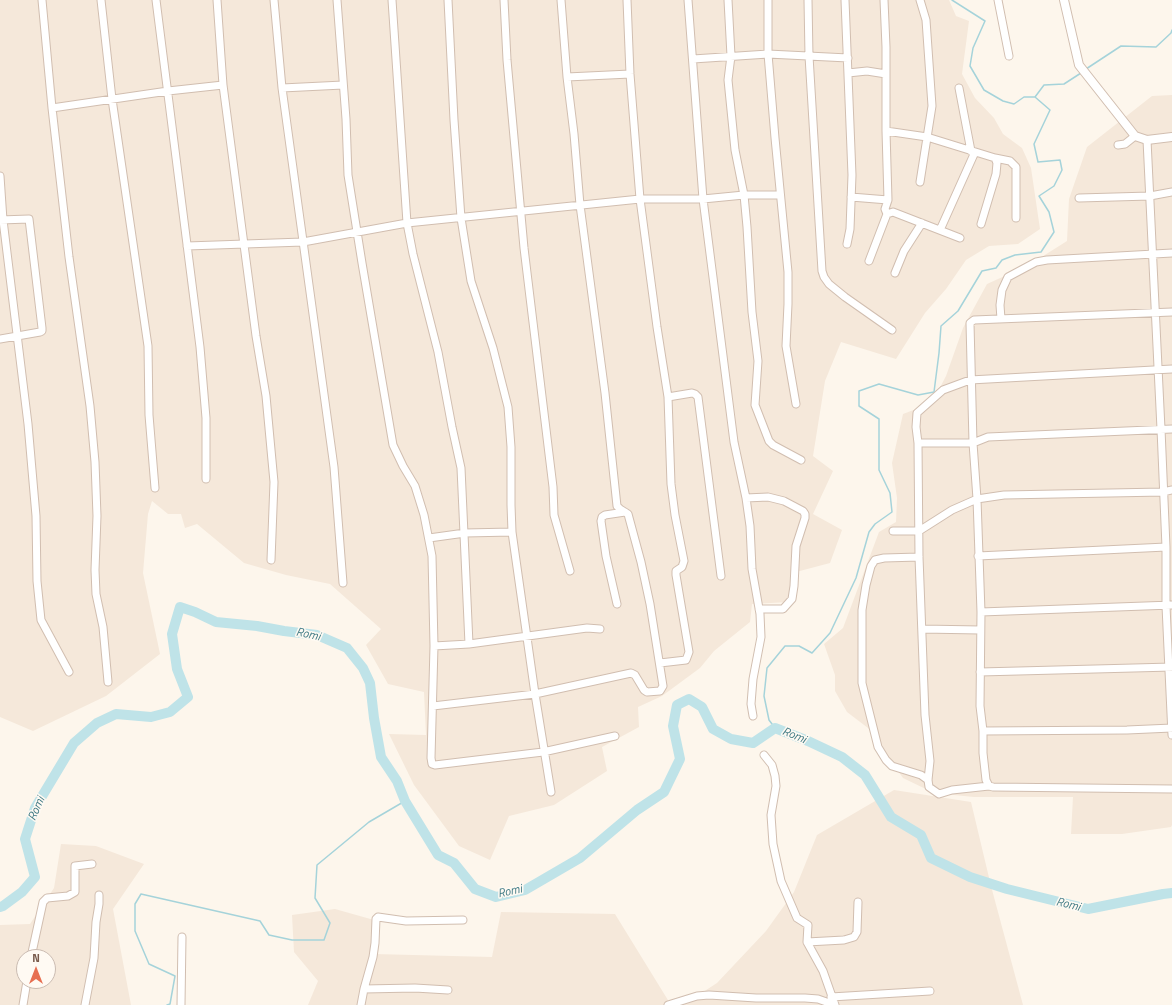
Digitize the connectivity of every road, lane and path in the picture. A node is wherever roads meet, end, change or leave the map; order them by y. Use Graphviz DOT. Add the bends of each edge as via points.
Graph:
graph roads {
  1 [pos="42,0"];
  2 [pos="101,0"];
  3 [pos="156,0"];
  4 [pos="217,0"];
  5 [pos="274,0"];
  6 [pos="337,0"];
  7 [pos="392,0"];
  8 [pos="448,0"];
  9 [pos="504,0"];
  10 [pos="561,0"];
  11 [pos="627,0"];
  12 [pos="688,0"];
  13 [pos="728,0"];
  14 [pos="768,0"];
  15 [pos="808,0"];
  16 [pos="845,0"];
  17 [pos="884,0"];
  18 [pos="920,0"];
  19 [pos="998,0"];
  20 [pos="1064,0"];
  21 [pos="768,54"];
  22 [pos="730,56"];
  23 [pos="809,56"];
  24 [pos="1009,56"];
  25 [pos="848,58"];
  26 [pos="693,59"];
  27 [pos="630,74"];
  28 [pos="848,74"];
  29 [pos="886,74"];
  30 [pos="567,77"];
  31 [pos="223,85"];
  32 [pos="343,85"];
  33 [pos="282,88"];
  34 [pos="959,88"];
  35 [pos="168,91"];
  36 [pos="112,99"];
  37 [pos="52,108"];
  38 [pos="886,131"];
  39 [pos="1135,136"];
  40 [pos="927,137"];
  41 [pos="1172,137"];
  42 [pos="1147,140"];
  43 [pos="1118,145"];
  44 [pos="973,151"];
  45 [pos="995,158"];
  46 [pos="0,176"];
  47 [pos="920,182"];
  48 [pos="1172,192"];
  49 [pos="780,195"];
  50 [pos="744,196"];
  51 [pos="1150,196"];
  52 [pos="851,197"];
  53 [pos="704,198"];
  54 [pos="1079,198"];
  55 [pos="640,199"];
  56 [pos="888,200"];
  57 [pos="580,205"];
  58 [pos="520,212"];
  59 [pos="887,214"];
  60 [pos="462,218"];
  61 [pos="1016,218"];
  62 [pos="2,220"];
  63 [pos="407,223"];
  64 [pos="922,223"];
  65 [pos="981,224"];
  66 [pos="940,230"];
  67 [pos="356,232"];
  68 [pos="960,238"];
  69 [pos="303,242"];
  70 [pos="847,244"];
  71 [pos="245,245"];
  72 [pos="187,246"];
  73 [pos="1172,253"];
  74 [pos="1153,254"];
  75 [pos="869,261"];
  76 [pos="895,273"];
  77 [pos="1155,312"];
  78 [pos="1172,312"];
  79 [pos="1001,319"];
  80 [pos="892,330"];
  81 [pos="17,336"];
  82 [pos="0,339"];
  83 [pos="1158,369"];
  84 [pos="1172,369"];
  85 [pos="970,380"];
  86 [pos="668,397"];
  87 [pos="796,404"];
  88 [pos="1161,429"];
  89 [pos="1172,429"];
  90 [pos="918,443"];
  91 [pos="973,443"];
  92 [pos="801,460"];
  93 [pos="206,479"];
  94 [pos="155,488"];
  95 [pos="1172,490"];
  96 [pos="1163,492"];
  97 [pos="746,498"];
  98 [pos="977,499"];
  99 [pos="625,512"];
  100 [pos="893,531"];
  101 [pos="919,531"];
  102 [pos="512,532"];
  103 [pos="465,533"];
  104 [pos="428,538"];
  105 [pos="1168,550"];
  106 [pos="978,556"];
  107 [pos="919,557"];
  108 [pos="271,560"];
  109 [pos="570,571"];
  110 [pos="721,576"];
  111 [pos="343,583"];
  112 [pos="617,604"];
  113 [pos="1169,606"];
  114 [pos="759,609"];
  115 [pos="981,612"];
  116 [pos="600,629"];
  117 [pos="922,629"];
  118 [pos="980,630"];
  119 [pos="528,636"];
  120 [pos="469,644"];
  121 [pos="434,646"];
  122 [pos="660,663"];
  123 [pos="1170,667"];
  124 [pos="69,672"];
  125 [pos="980,672"];
  126 [pos="108,682"];
  127 [pos="535,694"];
  128 [pos="433,706"];
  129 [pos="753,716"];
  130 [pos="1172,730"];
  131 [pos="983,731"];
  132 [pos="615,736"];
  133 [pos="543,752"];
  134 [pos="764,755"];
  135 [pos="928,780"];
  136 [pos="989,786"];
  137 [pos="1172,789"];
  138 [pos="551,792"];
  139 [pos="92,864"];
  140 [pos="100,895"];
  141 [pos="858,902"];
  142 [pos="463,920"];
  143 [pos="182,937"];
  144 [pos="806,942"];
  145 [pos="33,949"];
  146 [pos="26,989"];
  147 [pos="364,989"];
  148 [pos="448,990"];
  149 [pos="930,991"];
  150 [pos="832,997"];
  151 [pos="755,1001"];
  152 [pos="23,1005"];
  153 [pos="85,1005"];
  154 [pos="181,1005"];
  155 [pos="361,1005"];
  156 [pos="668,1005"];
  1 -- 37 [label="street"];
  2 -- 36 [label="street"];
  3 -- 35 [label="street"];
  4 -- 31 [label="street"];
  5 -- 33 [label="street"];
  6 -- 32 [label="street"];
  7 -- 63 [label="street"];
  8 -- 60 [label="street"];
  9 -- 58 [label="street"];
  10 -- 30 [label="street"];
  11 -- 27 [label="street"];
  12 -- 26 [label="street"];
  13 -- 22 [label="street"];
  14 -- 21 [label="street"];
  15 -- 23 [label="street"];
  16 -- 25 [label="street"];
  17 -- 29 [label="street"];
  18 -- 40 [label="street" via="926,20 932,106"];
  19 -- 24 [label="street"];
  20 -- 39 [label="street" via="1079,65"];
  21 -- 22 [label="street"];
  21 -- 23 [label="street"];
  21 -- 49 [label="street"];
  22 -- 26 [label="street"];
  22 -- 50 [label="street" via="728,80 735,150"];
  23 -- 25 [label="street"];
  23 -- 80 [label="street" via="822,271 830,284 845,297"];
  25 -- 28 [label="street"];
  26 -- 53 [label="street"];
  27 -- 30 [label="street"];
  27 -- 55 [label="street"];
  28 -- 29 [label="street" via="867,71"];
  28 -- 52 [label="street"];
  29 -- 38 [label="street"];
  30 -- 57 [label="street"];
  31 -- 35 [label="street"];
  31 -- 71 [label="street"];
  32 -- 33 [label="street"];
  32 -- 67 [label="street" via="348,175"];
  33 -- 69 [label="street"];
  34 -- 44 [label="street"];
  35 -- 36 [label="street"];
  35 -- 72 [label="street"];
  36 -- 37 [label="street"];
  36 -- 94 [label="street" via="148,346 149,415"];
  37 -- 126 [label="street" via="90,406 97,516 96,594 103,627"];
  38 -- 40 [label="street"];
  38 -- 56 [label="street"];
  39 -- 42 [label="street"];
  39 -- 43 [label="street" via="1125,144"];
  40 -- 44 [label="street"];
  40 -- 47 [label="street"];
  41 -- 42 [label="street"];
  42 -- 51 [label="street"];
  44 -- 45 [label="street"];
  44 -- 66 [label="street"];
  45 -- 61 [label="street" via="1010,161 1016,167"];
  45 -- 65 [label="street" via="996,174"];
  46 -- 62 [label="street"];
  48 -- 51 [label="street"];
  49 -- 50 [label="street"];
  49 -- 87 [label="street" via="788,272 786,346"];
  50 -- 53 [label="street"];
  50 -- 92 [label="street" via="758,361 755,405 769,442"];
  51 -- 54 [label="street"];
  51 -- 74 [label="street"];
  52 -- 56 [label="street"];
  52 -- 70 [label="street"];
  53 -- 55 [label="street"];
  53 -- 97 [label="street" via="734,442"];
  55 -- 57 [label="street"];
  55 -- 86 [label="street"];
  56 -- 59 [label="street" via="885,209"];
  57 -- 58 [label="street"];
  57 -- 99 [label="street" via="617,506"];
  58 -- 60 [label="street"];
  58 -- 109 [label="street" via="553,487 554,515"];
  59 -- 64 [label="street" via="893,212"];
  59 -- 75 [label="street"];
  60 -- 63 [label="street"];
  60 -- 102 [label="street" via="471,281 493,348 508,407 512,447"];
  62 -- 81 [label="street"];
  62 -- 81 [label="street" via="29,219 42,331"];
  63 -- 67 [label="street"];
  63 -- 103 [label="street" via="438,352 461,468"];
  64 -- 66 [label="street"];
  64 -- 76 [label="street" via="904,251"];
  66 -- 68 [label="street"];
  67 -- 69 [label="street"];
  67 -- 104 [label="street" via="393,445 415,486"];
  69 -- 71 [label="street"];
  69 -- 111 [label="street" via="334,467"];
  71 -- 72 [label="street"];
  71 -- 108 [label="street" via="266,396 274,482"];
  72 -- 93 [label="street" via="206,418"];
  73 -- 74 [label="street"];
  74 -- 77 [label="street"];
  74 -- 79 [label="street" via="1036,262 1008,277 1002,290"];
  77 -- 78 [label="street"];
  77 -- 79 [label="street"];
  77 -- 83 [label="street"];
  79 -- 85 [label="street" via="974,320 970,323"];
  81 -- 82 [label="street"];
  81 -- 124 [label="street" via="36,516 37,581 41,620"];
  83 -- 84 [label="street"];
  83 -- 85 [label="street"];
  83 -- 88 [label="street"];
  85 -- 90 [label="street" via="943,390 917,413"];
  85 -- 91 [label="street"];
  86 -- 110 [label="street" via="692,393 698,397"];
  86 -- 122 [label="street" via="673,500 684,561 676,575 689,652 686,660"];
  88 -- 89 [label="street"];
  88 -- 91 [label="street" via="988,437"];
  88 -- 96 [label="street"];
  90 -- 91 [label="street"];
  90 -- 101 [label="street"];
  91 -- 98 [label="street"];
  95 -- 96 [label="street"];
  96 -- 98 [label="street" via="1004,495"];
  96 -- 105 [label="street"];
  97 -- 114 [label="street" via="752,569"];
  97 -- 114 [label="street" via="768,497 784,501 805,514 796,546 792,599 783,609"];
  98 -- 101 [label="street" via="952,510"];
  98 -- 106 [label="street"];
  99 -- 112 [label="street" via="605,515 601,521"];
  99 -- 122 [label="street" via="628,514 641,562"];
  100 -- 101 [label="street"];
  101 -- 107 [label="street"];
  102 -- 103 [label="street"];
  102 -- 119 [label="street"];
  103 -- 104 [label="street"];
  103 -- 120 [label="street"];
  104 -- 121 [label="street" via="432,556"];
  105 -- 106 [label="street"];
  105 -- 113 [label="street"];
  106 -- 115 [label="street"];
  107 -- 117 [label="street"];
  107 -- 135 [label="street" via="884,558 875,560 871,566 862,610 862,684 878,747 886,760 892,766 921,775"];
  113 -- 115 [label="street"];
  113 -- 123 [label="street"];
  114 -- 129 [label="street" via="761,638 753,679"];
  115 -- 118 [label="street"];
  116 -- 119 [label="street" via="587,628"];
  117 -- 118 [label="street"];
  117 -- 135 [label="street" via="925,715 930,761"];
  118 -- 125 [label="street"];
  119 -- 120 [label="street"];
  119 -- 127 [label="street"];
  120 -- 121 [label="street"];
  121 -- 128 [label="street"];
  122 -- 127 [label="street" via="663,686 660,691 647,692 631,673"];
  123 -- 125 [label="street"];
  123 -- 130 [label="street"];
  125 -- 131 [label="street"];
  127 -- 128 [label="street"];
  127 -- 133 [label="street"];
  128 -- 133 [label="street" via="432,764 435,766"];
  130 -- 131 [label="street"];
  131 -- 136 [label="street" via="983,753"];
  132 -- 133 [label="street"];
  133 -- 138 [label="street"];
  134 -- 144 [label="street" via="772,765 775,776 776,786 771,815 773,844 781,881 797,918 808,925"];
  135 -- 136 [label="street" via="929,787 939,794"];
  136 -- 137 [label="street"];
  139 -- 145 [label="street" via="75,866 75,892 68,896 47,898 43,902"];
  140 -- 153 [label="street" via="94,958"];
  141 -- 144 [label="street" via="857,932 854,937"];
  142 -- 147 [label="street" via="406,921 378,917 373,957"];
  143 -- 154 [label="street"];
  144 -- 150 [label="street" via="823,971"];
  146 -- 152 [label="street"];
  147 -- 148 [label="street"];
  147 -- 155 [label="street"];
  149 -- 150 [label="street"];
  150 -- 151 [label="street" via="834,1005 812,998"];
  151 -- 156 [label="street" via="709,995"];
}
